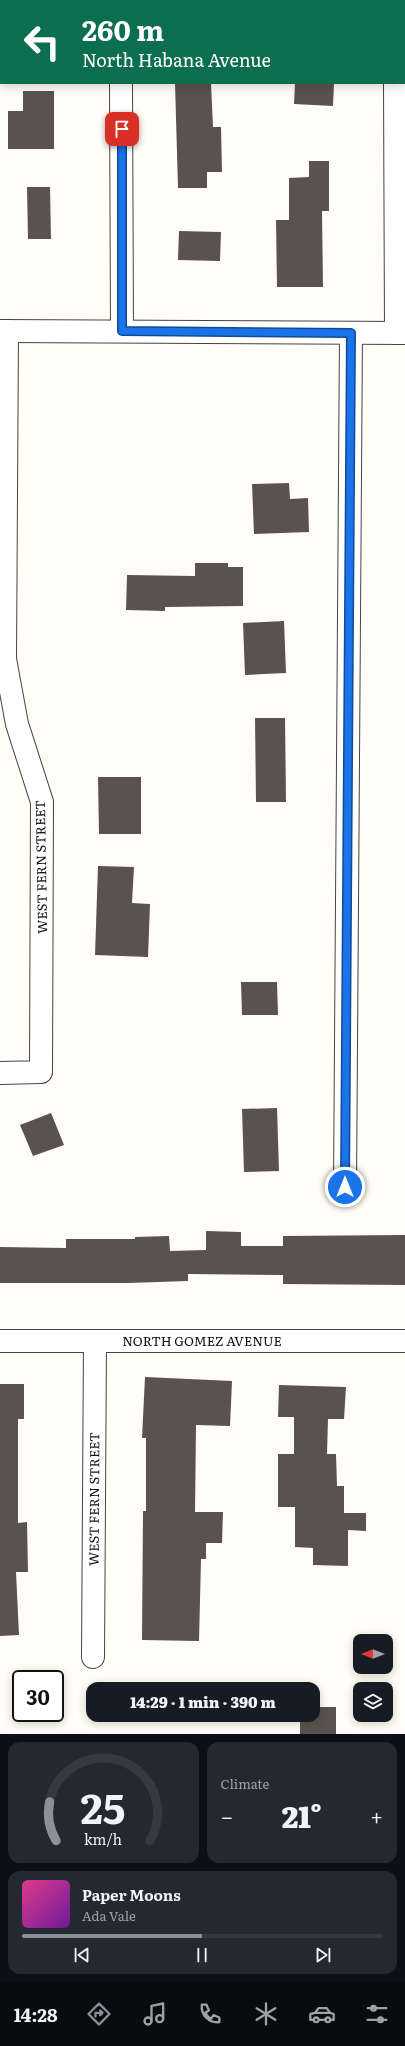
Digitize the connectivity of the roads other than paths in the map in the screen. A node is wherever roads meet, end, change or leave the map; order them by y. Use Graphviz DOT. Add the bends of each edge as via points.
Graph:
graph roads {
  1 [pos="121,84"];
  2 [pos="395,84"];
  3 [pos="4,331"];
  4 [pos="122,331"];
  5 [pos="351,333"];
  6 [pos="400,333"];
  7 [pos="2,659"];
  8 [pos="0,1073"];
  9 [pos="345,1187"];
  10 [pos="0,1341"];
  11 [pos="95,1341"];
  12 [pos="405,1341"];
  13 [pos="93,1657"];
  1 -- 4 [label="street"];
  2 -- 6 [label="street"];
  3 -- 4 [label="street"];
  3 -- 7 [label="street, WEST FERN STREET"];
  4 -- 5 [label="street"];
  5 -- 6 [label="street"];
  5 -- 9 [label="street"];
  7 -- 8 [label="street, WEST FERN STREET" via="17,724 42,802 41,1072"];
  10 -- 11 [label="street, NORTH GOMEZ AVENUE"];
  11 -- 12 [label="street, NORTH GOMEZ AVENUE"];
  11 -- 13 [label="street, WEST FERN STREET"];
}
